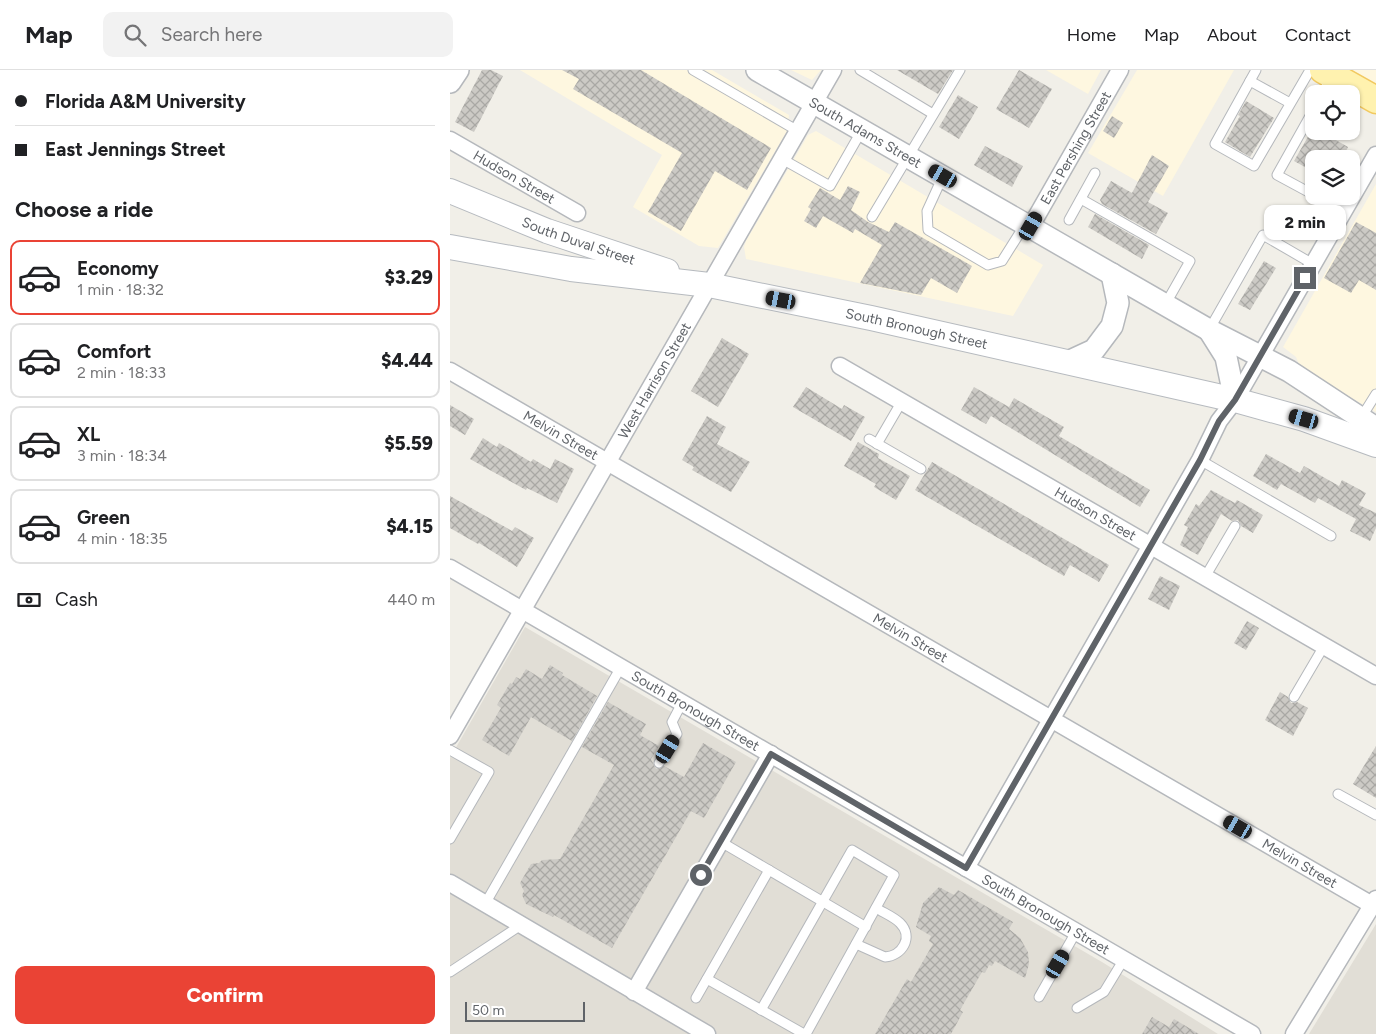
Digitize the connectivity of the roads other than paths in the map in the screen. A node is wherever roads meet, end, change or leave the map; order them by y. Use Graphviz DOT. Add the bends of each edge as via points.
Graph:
graph roads {
  1 [pos="458,70"];
  2 [pos="693,70"];
  3 [pos="757,70"];
  4 [pos="832,70"];
  5 [pos="860,70"];
  6 [pos="960,70"];
  7 [pos="1120,70"];
  8 [pos="1256,70"];
  9 [pos="1322,77"];
  10 [pos="1250,81"];
  11 [pos="450,82"];
  12 [pos="1376,100"];
  13 [pos="814,103"];
  14 [pos="1290,103"];
  15 [pos="933,114"];
  16 [pos="1305,125"];
  17 [pos="862,130"];
  18 [pos="798,131"];
  19 [pos="450,140"];
  20 [pos="1376,155"];
  21 [pos="908,156"];
  22 [pos="782,159"];
  23 [pos="1095,173"];
  24 [pos="943,176"];
  25 [pos="1305,190"];
  26 [pos="450,191"];
  27 [pos="1081,199"];
  28 [pos="1331,205"];
  29 [pos="1343,212"];
  30 [pos="577,213"];
  31 [pos="872,217"];
  32 [pos="1069,220"];
  33 [pos="1029,224"];
  34 [pos="450,247"];
  35 [pos="1313,264"];
  36 [pos="1112,274"];
  37 [pos="709,285"];
  38 [pos="1165,304"];
  39 [pos="1209,330"];
  40 [pos="1261,355"];
  41 [pos="1068,362"];
  42 [pos="840,366"];
  43 [pos="450,371"];
  44 [pos="1376,394"];
  45 [pos="1235,400"];
  46 [pos="902,401"];
  47 [pos="1369,423"];
  48 [pos="1376,445"];
  49 [pos="1200,460"];
  50 [pos="608,461"];
  51 [pos="921,470"];
  52 [pos="1235,526"];
  53 [pos="1331,536"];
  54 [pos="1151,546"];
  55 [pos="450,568"];
  56 [pos="1205,577"];
  57 [pos="523,610"];
  58 [pos="1324,646"];
  59 [pos="621,667"];
  60 [pos="1376,676"];
  61 [pos="1294,697"];
  62 [pos="682,702"];
  63 [pos="1052,719"];
  64 [pos="450,736"];
  65 [pos="450,750"];
  66 [pos="771,754"];
  67 [pos="659,763"];
  68 [pos="1338,794"];
  69 [pos="1376,815"];
  70 [pos="450,840"];
  71 [pos="721,842"];
  72 [pos="966,868"];
  73 [pos="769,870"];
  74 [pos="450,883"];
  75 [pos="823,901"];
  76 [pos="1374,902"];
  77 [pos="485,904"];
  78 [pos="876,908"];
  79 [pos="521,925"];
  80 [pos="866,927"];
  81 [pos="1076,932"];
  82 [pos="856,944"];
  83 [pos="1124,960"];
  84 [pos="450,972"];
  85 [pos="707,979"];
  86 [pos="634,992"];
  87 [pos="1039,997"];
  88 [pos="696,998"];
  89 [pos="1077,1008"];
  90 [pos="761,1010"];
  91 [pos="707,1034"];
  92 [pos="805,1034"];
  93 [pos="1252,1034"];
  94 [pos="1294,1034"];
  1 -- 11 [label="street"];
  2 -- 18 [label="lane"];
  3 -- 13 [label="street, South Adams Street"];
  4 -- 13 [label="street, West Harrison Street"];
  5 -- 15 [label="lane"];
  6 -- 15 [label="lane"];
  7 -- 33 [label="street, East Pershing Street"];
  8 -- 10 [label="lane"];
  9 -- 12 [label="main road"];
  9 -- 14 [label="lane"];
  10 -- 14 [label="lane"];
  10 -- 14 [label="lane" via="1215,144 1246,162 1254,166"];
  13 -- 17 [label="street, South Adams Street"];
  13 -- 18 [label="street, West Harrison Street"];
  15 -- 21 [label="lane"];
  16 -- 25 [label="lane" via="1277,175"];
  17 -- 21 [label="street, South Adams Street"];
  17 -- 22 [label="lane" via="830,186"];
  18 -- 22 [label="street, West Harrison Street"];
  19 -- 30 [label="street, Hudson Street"];
  20 -- 29 [label="street"];
  21 -- 24 [label="street, South Adams Street"];
  21 -- 31 [label="lane"];
  22 -- 37 [label="street, West Harrison Street"];
  23 -- 27 [label="lane"];
  24 -- 33 [label="street, South Adams Street"];
  24 -- 33 [label="lane" via="927,211 928,230 988,265 1002,262"];
  26 -- 37 [label="main road, South Duval Street" via="547,231"];
  27 -- 32 [label="lane"];
  27 -- 38 [label="lane" via="1190,261"];
  28 -- 29 [label="lane"];
  29 -- 35 [label="street"];
  33 -- 36 [label="street, South Adams Street"];
  34 -- 37 [label="main road, South Bronough Street" via="588,272"];
  35 -- 39 [label="lane" via="1263,235"];
  35 -- 40 [label="street"];
  36 -- 38 [label="street, South Adams Street"];
  36 -- 41 [label="street" via="1118,303 1112,326 1094,350"];
  37 -- 41 [label="main road, South Bronough Street"];
  37 -- 50 [label="street, West Harrison Street"];
  38 -- 39 [label="street, South Adams Street"];
  39 -- 40 [label="street, South Adams Street"];
  39 -- 45 [label="street, South Adams Street" via="1226,357"];
  40 -- 45 [label="street"];
  40 -- 47 [label="street, South Adams Street"];
  41 -- 45 [label="main road, South Bronough Street"];
  42 -- 46 [label="street, Hudson Street"];
  43 -- 50 [label="street, Melvin Street"];
  44 -- 47 [label="lane"];
  45 -- 48 [label="main road, South Bronough Street" via="1304,419"];
  45 -- 49 [label="street" via="1219,421"];
  46 -- 51 [label="lane" via="872,441"];
  46 -- 54 [label="street, Hudson Street"];
  49 -- 53 [label="lane"];
  49 -- 54 [label="street"];
  50 -- 57 [label="street, West Harrison Street"];
  50 -- 63 [label="street, Melvin Street"];
  52 -- 56 [label="lane"];
  54 -- 56 [label="street, Hudson Street"];
  54 -- 63 [label="street"];
  55 -- 57 [label="street, South Bronough Street"];
  56 -- 58 [label="street, Hudson Street"];
  57 -- 59 [label="street, South Bronough Street"];
  57 -- 64 [label="street, West Harrison Street"];
  58 -- 60 [label="street, Hudson Street"];
  58 -- 61 [label="lane"];
  59 -- 62 [label="street, South Bronough Street"];
  59 -- 77 [label="lane"];
  62 -- 66 [label="street, South Bronough Street"];
  62 -- 67 [label="lane" via="672,722 677,734"];
  63 -- 72 [label="street"];
  63 -- 76 [label="street, Melvin Street"];
  65 -- 70 [label="lane" via="489,772"];
  66 -- 71 [label="street"];
  66 -- 72 [label="street, South Bronough Street"];
  68 -- 69 [label="lane"];
  71 -- 73 [label="lane"];
  71 -- 86 [label="street"];
  72 -- 81 [label="street, South Bronough Street"];
  73 -- 75 [label="lane"];
  73 -- 85 [label="lane"];
  74 -- 77 [label="street"];
  75 -- 78 [label="lane" via="852,850 894,875"];
  75 -- 80 [label="lane"];
  75 -- 90 [label="lane"];
  76 -- 94 [label="street"];
  77 -- 79 [label="street"];
  78 -- 80 [label="lane"];
  78 -- 82 [label="lane" via="901,924 905,930 905,944 898,953 885,957"];
  79 -- 84 [label="lane"];
  79 -- 86 [label="street"];
  80 -- 82 [label="lane"];
  81 -- 83 [label="street, South Bronough Street"];
  81 -- 87 [label="lane"];
  82 -- 92 [label="lane"];
  83 -- 89 [label="lane" via="1104,992"];
  83 -- 93 [label="street, South Bronough Street"];
  85 -- 88 [label="lane"];
  85 -- 90 [label="lane"];
  86 -- 91 [label="street"];
  90 -- 92 [label="lane"];
}
